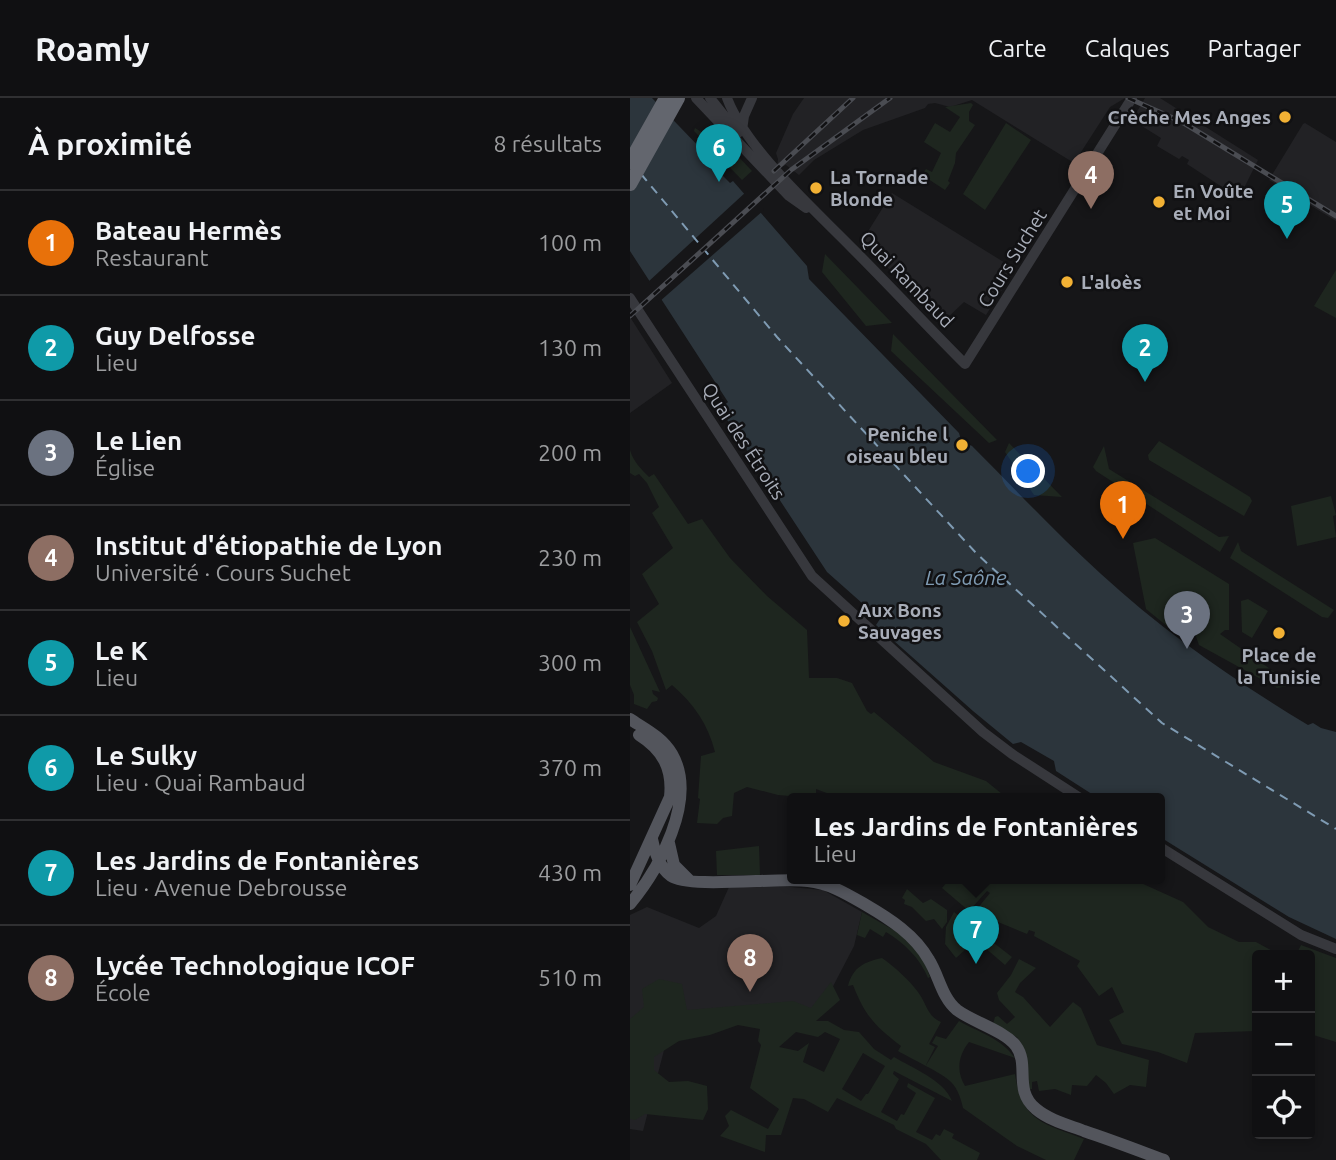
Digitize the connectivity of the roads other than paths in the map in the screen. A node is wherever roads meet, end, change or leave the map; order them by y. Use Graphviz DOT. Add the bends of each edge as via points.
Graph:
graph roads {
  1 [pos="666,98"];
  2 [pos="678,98"];
  3 [pos="688,98"];
  4 [pos="696,98"];
  5 [pos="710,98"];
  6 [pos="727,98"];
  7 [pos="752,98"];
  8 [pos="1132,98"];
  9 [pos="742,130"];
  10 [pos="658,136"];
  11 [pos="630,162"];
  12 [pos="766,172"];
  13 [pos="630,184"];
  14 [pos="823,219"];
  15 [pos="630,299"];
  16 [pos="965,364"];
  17 [pos="630,719"];
  18 [pos="630,729"];
  19 [pos="1072,793"];
  20 [pos="654,835"];
  21 [pos="669,839"];
  22 [pos="1165,851"];
  23 [pos="660,861"];
  24 [pos="675,878"];
  25 [pos="689,880"];
  26 [pos="787,881"];
  27 [pos="818,884"];
  28 [pos="636,887"];
  29 [pos="630,904"];
  30 [pos="1336,949"];
  31 [pos="1164,1160"];
  1 -- 11 [label="highway"];
  2 -- 10 [label="highway"];
  3 -- 10 [label="highway"];
  4 -- 12 [label="street, Quai Rambaud"];
  5 -- 12 [label="street, Quai Rambaud"];
  6 -- 9 [label="street, Quai Rambaud"];
  7 -- 9 [label="street"];
  8 -- 16 [label="street, Cours Suchet"];
  9 -- 14 [label="street, Quai Rambaud"];
  10 -- 13 [label="highway"];
  12 -- 14 [label="street, Quai Rambaud" via="789,196"];
  14 -- 16 [label="street, Quai Rambaud"];
  15 -- 19 [label="street, Quai des Étroits" via="812,576 983,732"];
  17 -- 21 [label="main road" via="661,739 678,769 681,785"];
  18 -- 20 [label="main road" via="661,753 672,783"];
  20 -- 21 [label="main road"];
  20 -- 23 [label="main road"];
  20 -- 28 [label="main road"];
  21 -- 23 [label="main road"];
  21 -- 25 [label="main road" via="671,859"];
  22 -- 30 [label="street" via="1301,935"];
  23 -- 24 [label="main road"];
  23 -- 28 [label="main road"];
  24 -- 25 [label="main road"];
  24 -- 28 [label="main road"];
  25 -- 26 [label="main road"];
  27 -- 31 [label="main road" via="838,890 903,929 929,959 951,1004 1016,1046 1024,1092 1034,1108"];
  28 -- 29 [label="main road"];
}
